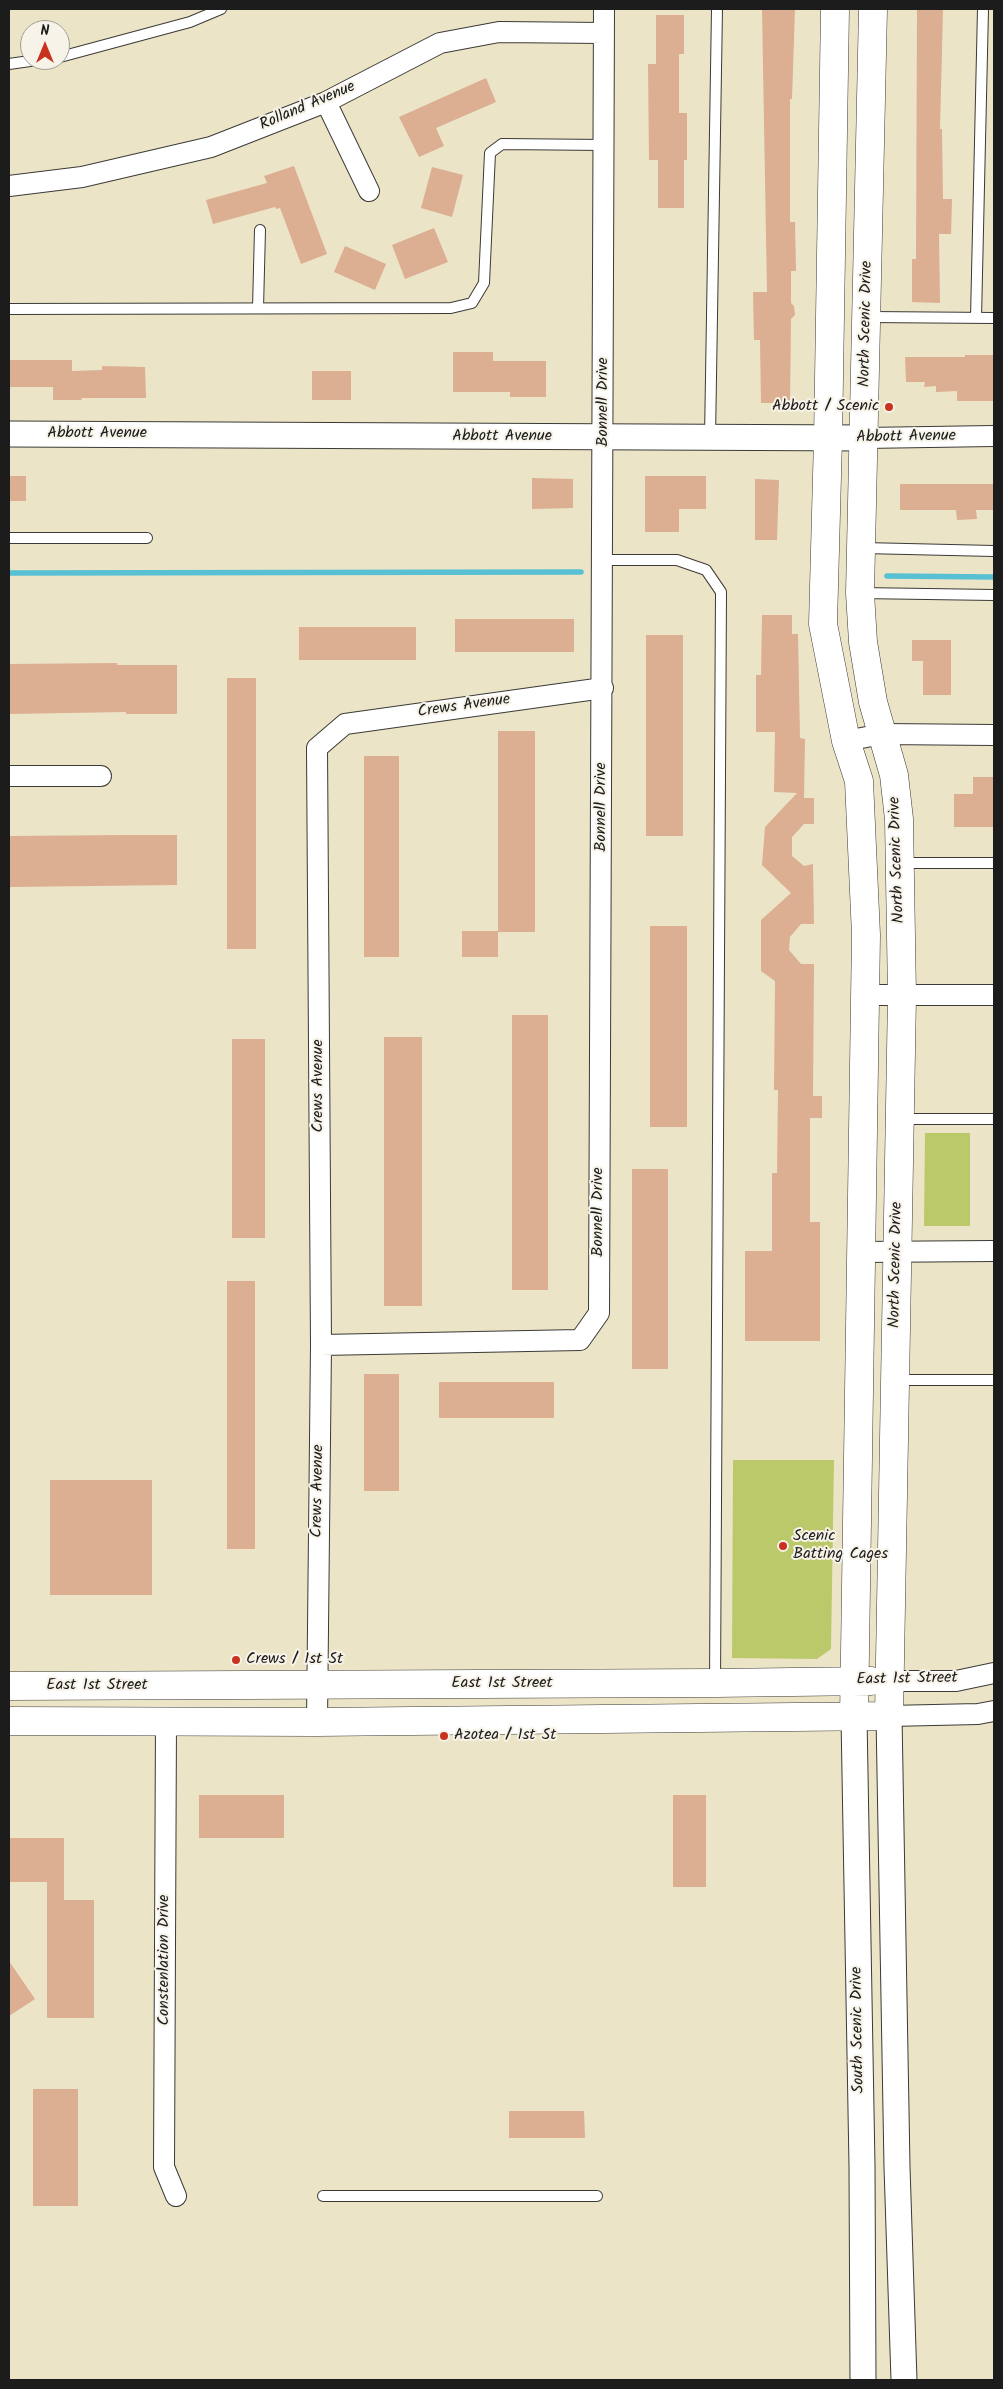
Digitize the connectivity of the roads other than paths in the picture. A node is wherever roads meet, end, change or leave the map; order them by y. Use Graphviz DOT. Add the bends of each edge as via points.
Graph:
graph roads {
  1 [pos="221,9"];
  2 [pos="604,9"];
  3 [pos="717,9"];
  4 [pos="835,9"];
  5 [pos="873,9"];
  6 [pos="983,9"];
  7 [pos="603,33"];
  8 [pos="70,54"];
  9 [pos="326,102"];
  10 [pos="604,145"];
  11 [pos="9,186"];
  12 [pos="368,191"];
  13 [pos="260,230"];
  14 [pos="258,308"];
  15 [pos="9,309"];
  16 [pos="867,317"];
  17 [pos="976,318"];
  18 [pos="994,318"];
  19 [pos="9,434"];
  20 [pos="994,436"];
  21 [pos="604,438"];
  22 [pos="864,438"];
  23 [pos="710,439"];
  24 [pos="828,439"];
  25 [pos="9,538"];
  26 [pos="148,538"];
  27 [pos="861,548"];
  28 [pos="994,551"];
  29 [pos="603,560"];
  30 [pos="860,593"];
  31 [pos="994,595"];
  32 [pos="603,688"];
  33 [pos="882,734"];
  34 [pos="994,735"];
  35 [pos="846,741"];
  36 [pos="9,776"];
  37 [pos="101,776"];
  38 [pos="900,863"];
  39 [pos="994,864"];
  40 [pos="864,995"];
  41 [pos="994,995"];
  42 [pos="902,996"];
  43 [pos="899,1119"];
  44 [pos="994,1119"];
  45 [pos="994,1251"];
  46 [pos="860,1252"];
  47 [pos="897,1252"];
  48 [pos="321,1345"];
  49 [pos="895,1380"];
  50 [pos="994,1380"];
  51 [pos="994,1673"];
  52 [pos="854,1681"];
  53 [pos="890,1681"];
  54 [pos="715,1683"];
  55 [pos="316,1685"];
  56 [pos="9,1686"];
  57 [pos="994,1711"];
  58 [pos="889,1716"];
  59 [pos="854,1717"];
  60 [pos="9,1721"];
  61 [pos="166,1721"];
  62 [pos="317,1722"];
  63 [pos="176,2196"];
  64 [pos="323,2196"];
  65 [pos="597,2196"];
  66 [pos="863,2380"];
  67 [pos="904,2380"];
  1 -- 8 [label="lane" via="190,22"];
  2 -- 7 [label="street, Bonnell Drive"];
  3 -- 23 [label="lane"];
  4 -- 24 [label="main road"];
  5 -- 16 [label="main road, North Scenic Drive"];
  6 -- 17 [label="lane"];
  7 -- 9 [label="street, Rolland Avenue" via="499,32 440,43"];
  7 -- 10 [label="street, Bonnell Drive"];
  9 -- 11 [label="street, Rolland Avenue" via="211,148 82,177"];
  9 -- 12 [label="street"];
  10 -- 14 [label="lane" via="502,144 490,153 484,283 472,303 451,308"];
  10 -- 21 [label="street, Bonnell Drive"];
  13 -- 14 [label="lane"];
  14 -- 15 [label="lane"];
  16 -- 17 [label="lane"];
  16 -- 22 [label="main road, North Scenic Drive"];
  17 -- 18 [label="lane"];
  19 -- 21 [label="street, Abbott Avenue"];
  20 -- 22 [label="street, Abbott Avenue"];
  21 -- 23 [label="street, Abbott Avenue"];
  21 -- 29 [label="street, Bonnell Drive"];
  22 -- 24 [label="street, Abbott Avenue"];
  22 -- 27 [label="main road, North Scenic Drive"];
  23 -- 24 [label="street, Abbott Avenue"];
  24 -- 35 [label="main road" via="823,624"];
  25 -- 26 [label="lane"];
  27 -- 28 [label="lane"];
  27 -- 30 [label="main road, North Scenic Drive"];
  29 -- 32 [label="street, Bonnell Drive"];
  29 -- 54 [label="lane" via="676,560 706,570 721,592"];
  30 -- 31 [label="lane"];
  30 -- 33 [label="main road, North Scenic Drive" via="864,651"];
  32 -- 48 [label="street, Crews Avenue" via="345,724 317,748"];
  32 -- 48 [label="street, Bonnell Drive" via="599,1314 580,1340"];
  33 -- 34 [label="street"];
  33 -- 35 [label="street"];
  33 -- 38 [label="main road, North Scenic Drive" via="894,775"];
  35 -- 40 [label="main road" via="859,781 866,936"];
  36 -- 37 [label="street"];
  38 -- 39 [label="lane"];
  38 -- 42 [label="main road, North Scenic Drive"];
  40 -- 42 [label="street"];
  40 -- 46 [label="main road"];
  41 -- 42 [label="street"];
  42 -- 43 [label="main road, North Scenic Drive"];
  43 -- 44 [label="lane"];
  43 -- 47 [label="main road, North Scenic Drive"];
  45 -- 47 [label="street"];
  46 -- 47 [label="street"];
  46 -- 52 [label="main road"];
  47 -- 49 [label="main road, North Scenic Drive"];
  48 -- 55 [label="street, Crews Avenue"];
  49 -- 50 [label="lane"];
  49 -- 53 [label="main road, North Scenic Drive"];
  51 -- 53 [label="street, East 1st Street" via="956,1681"];
  52 -- 53 [label="main road, East 1st Street"];
  52 -- 54 [label="main road, East 1st Street"];
  52 -- 59 [label="main road, South Scenic Drive"];
  53 -- 58 [label="main road, North Scenic Drive"];
  54 -- 55 [label="main road, East 1st Street"];
  55 -- 56 [label="main road, East 1st Street"];
  55 -- 62 [label="street, Crews Avenue"];
  57 -- 58 [label="street"];
  58 -- 59 [label="main road"];
  58 -- 67 [label="street" via="896,2157"];
  59 -- 62 [label="main road"];
  59 -- 66 [label="street, South Scenic Drive"];
  60 -- 61 [label="main road"];
  61 -- 62 [label="main road"];
  61 -- 63 [label="street, Constenlation Drive" via="164,2167"];
  64 -- 65 [label="lane"];
}
